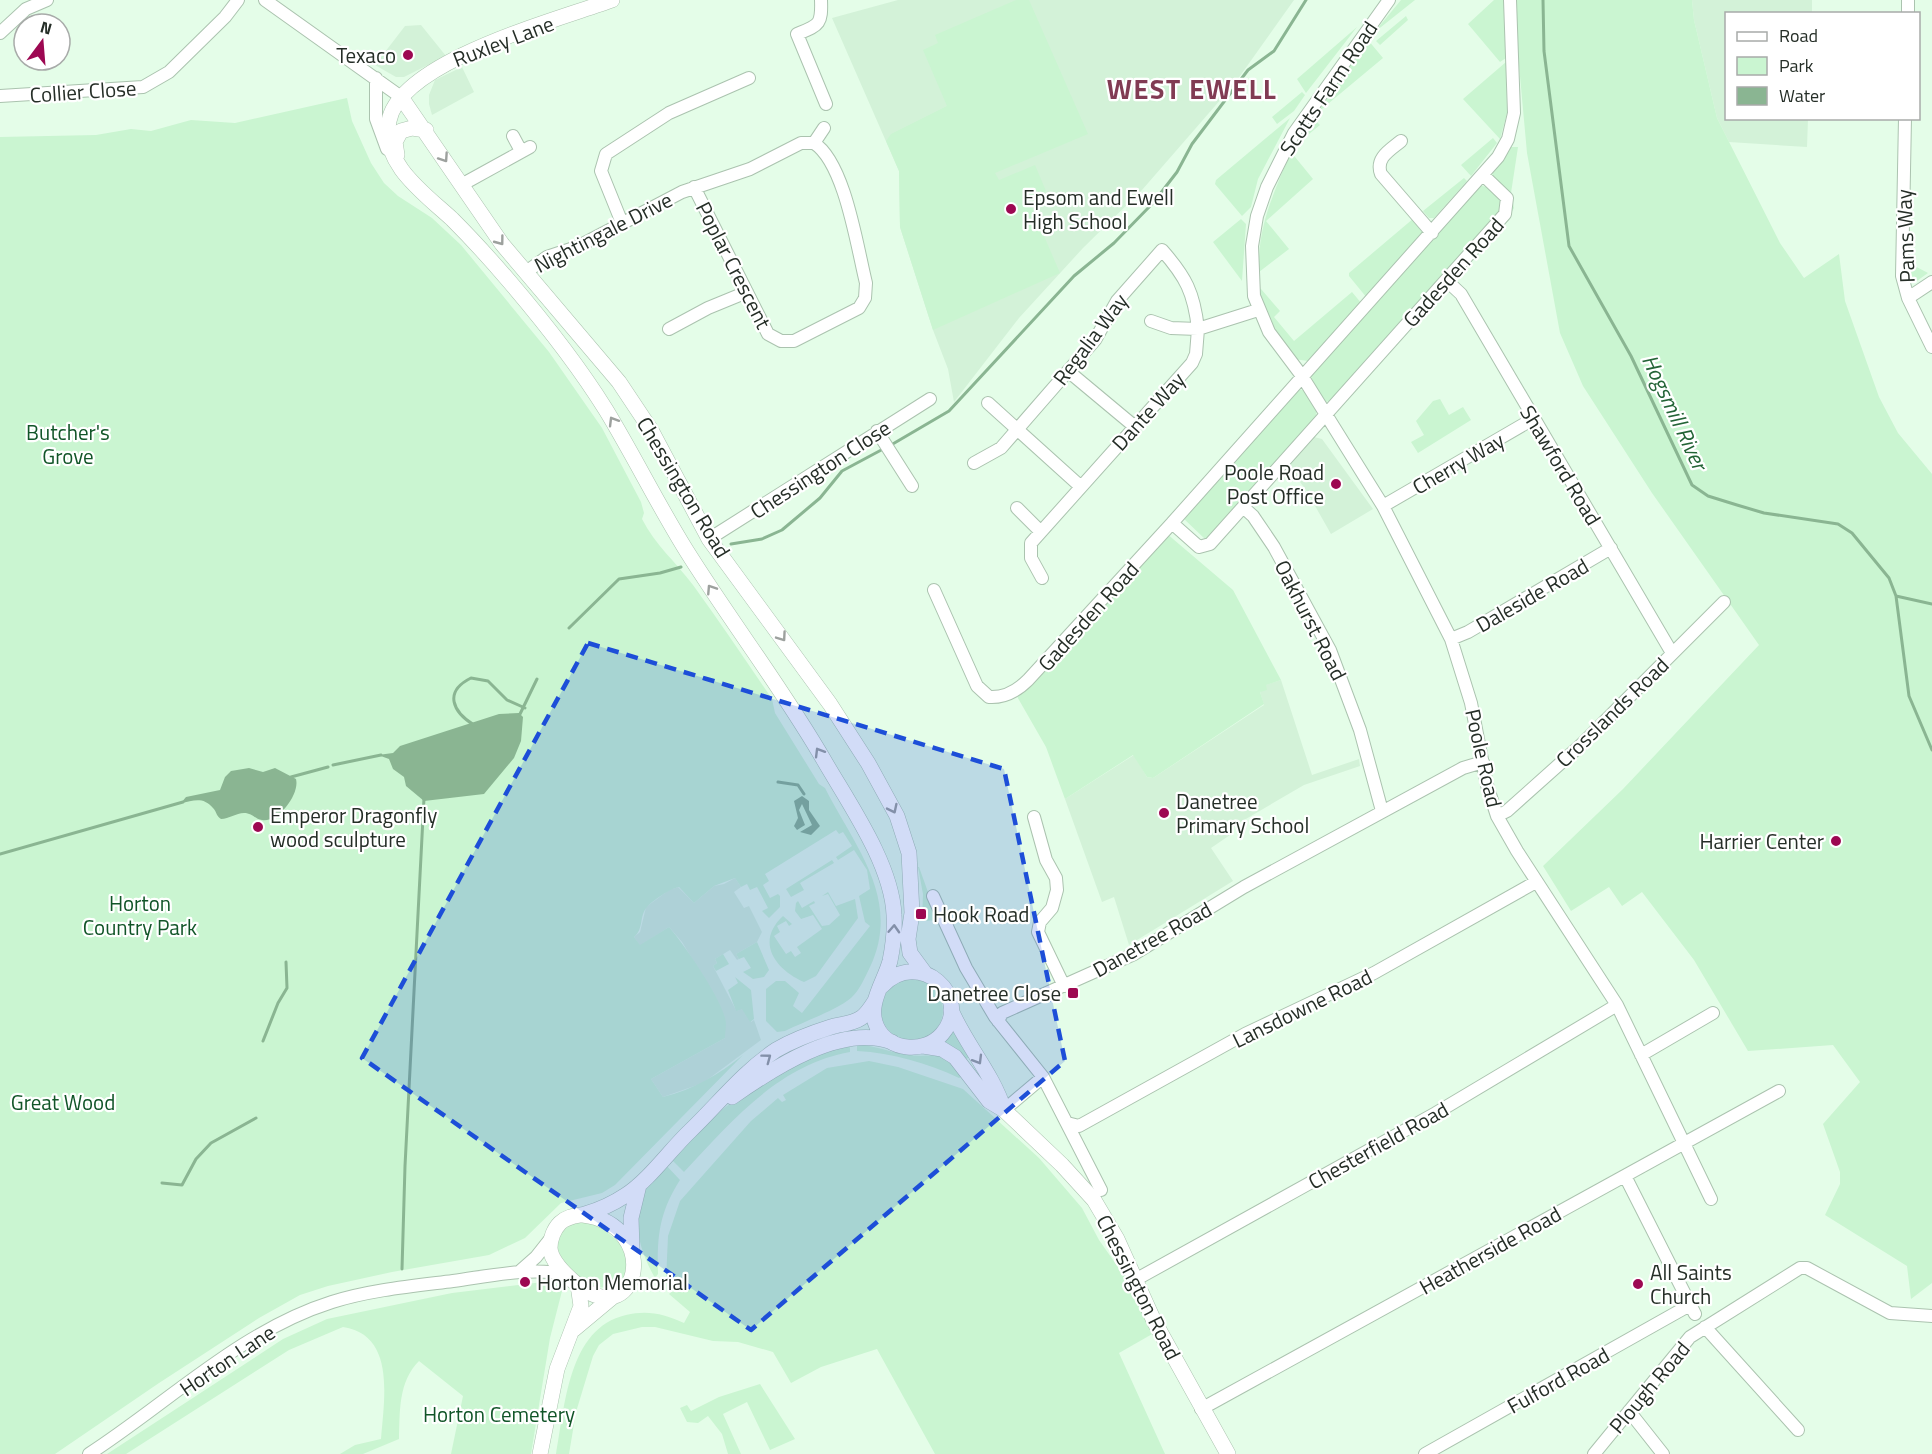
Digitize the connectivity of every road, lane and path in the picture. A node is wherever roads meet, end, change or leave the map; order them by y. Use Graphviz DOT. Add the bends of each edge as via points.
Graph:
graph roads {
  1 [pos="47,0"];
  2 [pos="238,0"];
  3 [pos="265,0"];
  4 [pos="821,0"];
  5 [pos="1389,0"];
  6 [pos="1510,0"];
  7 [pos="602,2"];
  8 [pos="23,4"];
  9 [pos="0,33"];
  10 [pos="376,78"];
  11 [pos="750,78"];
  12 [pos="0,96"];
  13 [pos="401,97"];
  14 [pos="826,104"];
  15 [pos="1905,120"];
  16 [pos="824,128"];
  17 [pos="426,130"];
  18 [pos="513,136"];
  19 [pos="1401,141"];
  20 [pos="814,143"];
  21 [pos="392,154"];
  22 [pos="402,169"];
  23 [pos="1483,176"];
  24 [pos="463,184"];
  25 [pos="694,187"];
  26 [pos="622,223"];
  27 [pos="1432,233"];
  28 [pos="526,272"];
  29 [pos="1446,280"];
  30 [pos="1932,282"];
  31 [pos="747,292"];
  32 [pos="1908,298"];
  33 [pos="1258,310"];
  34 [pos="1151,321"];
  35 [pos="669,329"];
  36 [pos="1198,329"];
  37 [pos="1932,347"];
  38 [pos="1068,371"];
  39 [pos="1302,376"];
  40 [pos="930,399"];
  41 [pos="988,403"];
  42 [pos="1325,416"];
  43 [pos="1533,419"];
  44 [pos="1134,426"];
  45 [pos="1017,429"];
  46 [pos="877,431"];
  47 [pos="974,463"];
  48 [pos="912,486"];
  49 [pos="1080,486"];
  50 [pos="1383,506"];
  51 [pos="1243,507"];
  52 [pos="1017,508"];
  53 [pos="1172,523"];
  54 [pos="1040,531"];
  55 [pos="710,539"];
  56 [pos="1611,548"];
  57 [pos="1042,578"];
  58 [pos="934,590"];
  59 [pos="1724,602"];
  60 [pos="1451,639"];
  61 [pos="1672,652"];
  62 [pos="1483,762"];
  63 [pos="1382,811"];
  64 [pos="1497,816"];
  65 [pos="1035,817"];
  66 [pos="1536,882"];
  67 [pos="933,896"];
  68 [pos="924,972"];
  69 [pos="882,986"];
  70 [pos="1064,986"];
  71 [pos="875,1001"];
  72 [pos="1617,1005"];
  73 [pos="951,1011"];
  74 [pos="1713,1013"];
  75 [pos="998,1021"];
  76 [pos="900,1046"];
  77 [pos="923,1046"];
  78 [pos="1641,1055"];
  79 [pos="1043,1077"];
  80 [pos="1779,1090"];
  81 [pos="1004,1110"];
  82 [pos="709,1113"];
  83 [pos="1067,1123"];
  84 [pos="1684,1143"];
  85 [pos="1625,1176"];
  86 [pos="639,1185"];
  87 [pos="1101,1190"];
  88 [pos="1711,1199"];
  89 [pos="583,1215"];
  90 [pos="554,1233"];
  91 [pos="633,1253"];
  92 [pos="519,1272"];
  93 [pos="566,1274"];
  94 [pos="1135,1280"];
  95 [pos="578,1285"];
  96 [pos="615,1295"];
  97 [pos="1932,1316"];
  98 [pos="1705,1327"];
  99 [pos="573,1330"];
  100 [pos="1201,1409"];
  101 [pos="1629,1411"];
  102 [pos="1798,1430"];
  103 [pos="89,1454"];
  104 [pos="540,1454"];
  105 [pos="1228,1454"];
  106 [pos="1425,1454"];
  107 [pos="1594,1454"];
  108 [pos="1663,1454"];
  1 -- 8 [label="street"];
  2 -- 12 [label="street, Collier Close" via="225,18 169,72 143,87"];
  3 -- 10 [label="street, Chessington Road"];
  4 -- 14 [label="street" via="821,21 797,34"];
  5 -- 33 [label="street, Scotts Farm Road" via="1294,133 1267,187 1252,246 1251,281"];
  6 -- 23 [label="street" via="1513,121 1504,146"];
  7 -- 13 [label="main road, Ruxley Lane" via="457,57"];
  8 -- 9 [label="street"];
  10 -- 13 [label="street, Chessington Road"];
  10 -- 21 [label="street, Chessington Road" via="376,119 382,142"];
  11 -- 26 [label="street" via="669,113 606,154 601,171"];
  13 -- 17 [label="main road, Chessington Road"];
  13 -- 21 [label="main road, Chessington Road" via="388,122"];
  15 -- 32 [label="street, Pams Way" via="1901,260"];
  16 -- 20 [label="street"];
  17 -- 22 [label="main road" via="401,131 395,142"];
  17 -- 24 [label="main road, Chessington Road, one-way"];
  18 -- 24 [label="street" via="525,149"];
  19 -- 27 [label="street" via="1381,158 1381,174"];
  20 -- 25 [label="street, Nightingale Drive" via="801,143 750,169"];
  20 -- 31 [label="street, Poplar Crescent" via="829,155 840,181 866,283 865,298 859,308 788,342 768,334"];
  21 -- 22 [label="main road, Chessington Road"];
  69 -- 22 [label="main road, Chessington Road, one-way" via="893,942 895,913 890,890 823,758 684,548 609,415 570,358 509,281"];
  23 -- 27 [label="street, Gadesden Road"];
  23 -- 29 [label="street, Gadesden Road" via="1507,198 1507,211"];
  24 -- 28 [label="main road, Chessington Road, one-way" via="502,244"];
  25 -- 26 [label="street, Nightingale Drive"];
  25 -- 31 [label="street, Poplar Crescent"];
  26 -- 28 [label="street, Nightingale Drive" via="577,247 547,257"];
  27 -- 39 [label="street, Gadesden Road"];
  28 -- 55 [label="main road, Chessington Road" via="618,382 651,430"];
  29 -- 42 [label="street, Gadesden Road"];
  29 -- 43 [label="street, Shawford Road" via="1461,294"];
  30 -- 32 [label="street"];
  31 -- 35 [label="street"];
  32 -- 37 [label="street, Pams Way"];
  33 -- 36 [label="street"];
  33 -- 39 [label="street, Scotts Farm Road" via="1269,332"];
  34 -- 36 [label="street" via="1171,328"];
  36 -- 38 [label="street, Regalia Way" via="1187,283 1162,250 1117,301 1095,340"];
  36 -- 44 [label="street, Dante Way" via="1192,363"];
  38 -- 44 [label="street"];
  38 -- 45 [label="street, Regalia Way"];
  39 -- 42 [label="street, Poole Road"];
  39 -- 53 [label="street, Gadesden Road"];
  40 -- 46 [label="street, Chessington Close"];
  41 -- 45 [label="street"];
  42 -- 50 [label="street, Poole Road"];
  42 -- 51 [label="street, Gadesden Road"];
  43 -- 50 [label="street, Cherry Way"];
  43 -- 56 [label="street, Shawford Road"];
  44 -- 49 [label="street, Dante Way"];
  45 -- 47 [label="street, Regalia Way" via="1001,448"];
  45 -- 49 [label="street"];
  46 -- 48 [label="street"];
  46 -- 55 [label="street, Chessington Close"];
  49 -- 54 [label="street, Dante Way"];
  50 -- 60 [label="street, Poole Road"];
  51 -- 53 [label="street, Gadesden Road" via="1203,548"];
  51 -- 63 [label="street, Oakhurst Road" via="1274,547 1330,650 1360,730"];
  52 -- 54 [label="street"];
  53 -- 58 [label="street, Gadesden Road" via="1029,680 1009,694 989,697 977,686"];
  54 -- 57 [label="street, Dante Way" via="1029,550"];
  55 -- 68 [label="main road, Chessington Road, one-way" via="830,704 892,808 910,859 910,953"];
  56 -- 60 [label="street, Daleside Road"];
  56 -- 61 [label="street, Shawford Road"];
  59 -- 61 [label="street, Crosslands Road"];
  60 -- 62 [label="street, Poole Road" via="1471,703"];
  61 -- 64 [label="street, Crosslands Road" via="1582,744"];
  62 -- 63 [label="street, Danetree Road" via="1463,768"];
  62 -- 64 [label="street, Poole Road"];
  63 -- 70 [label="street, Danetree Road" via="1244,887 1134,954"];
  64 -- 66 [label="street, Poole Road"];
  65 -- 70 [label="street" via="1057,890 1038,932"];
  66 -- 72 [label="street, Poole Road"];
  66 -- 83 [label="street, Lansdowne Road" via="1374,973 1245,1034 1079,1126"];
  67 -- 75 [label="street" via="966,968"];
  68 -- 69 [label="main road" via="901,972"];
  68 -- 73 [label="main road, Chessington Road" via="944,987"];
  69 -- 71 [label="main road, Chessington Road"];
  70 -- 75 [label="street, Danetree Road" via="1002,1013"];
  71 -- 76 [label="main road" via="876,1025 885,1037"];
  82 -- 71 [label="main road, one-way" via="744,1075 776,1050 802,1037 855,1021"];
  72 -- 78 [label="street, Poole Road"];
  72 -- 94 [label="street, Chesterfield Road" via="1436,1113"];
  73 -- 77 [label="main road" via="943,1033"];
  73 -- 81 [label="main road, Chessington Road, one-way" via="999,1094"];
  74 -- 78 [label="street"];
  75 -- 79 [label="street"];
  76 -- 77 [label="main road, Chessington Road"];
  76 -- 82 [label="main road" via="866,1038 815,1050 786,1062"];
  77 -- 81 [label="main road, Chessington Road" via="942,1049 955,1057 989,1101"];
  78 -- 84 [label="street, Poole Road"];
  79 -- 81 [label="street"];
  79 -- 83 [label="street"];
  80 -- 84 [label="street, Heatherside Road"];
  81 -- 94 [label="main road, Chessington Road" via="1094,1200"];
  82 -- 86 [label="main road"];
  83 -- 87 [label="street"];
  84 -- 85 [label="street, Heatherside Road"];
  84 -- 88 [label="street, Poole Road"];
  85 -- 100 [label="street, Heatherside Road"];
  85 -- 106 [label="street, Fulford Road" via="1692,1310"];
  86 -- 89 [label="main road"];
  86 -- 91 [label="main road" via="631,1218"];
  89 -- 90 [label="main road" via="564,1220"];
  89 -- 91 [label="main road" via="598,1218 616,1230"];
  90 -- 92 [label="street"];
  90 -- 93 [label="main road" via="551,1254"];
  91 -- 96 [label="main road" via="633,1277"];
  92 -- 93 [label="street, Horton Lane" via="545,1270"];
  92 -- 103 [label="street, Horton Lane" via="380,1291 332,1302 290,1319 247,1342"];
  93 -- 95 [label="main road"];
  94 -- 100 [label="main road, Chessington Road"];
  95 -- 96 [label="main road" via="596,1295"];
  95 -- 99 [label="main road" via="581,1304"];
  96 -- 99 [label="main road"];
  97 -- 98 [label="street, Plough Road" via="1890,1313 1807,1268 1800,1268"];
  98 -- 101 [label="street, Plough Road" via="1684,1343"];
  98 -- 102 [label="street"];
  99 -- 104 [label="main road" via="557,1369"];
  100 -- 105 [label="main road, Chessington Road"];
  101 -- 107 [label="street, Plough Road"];
  101 -- 108 [label="street"];
}
